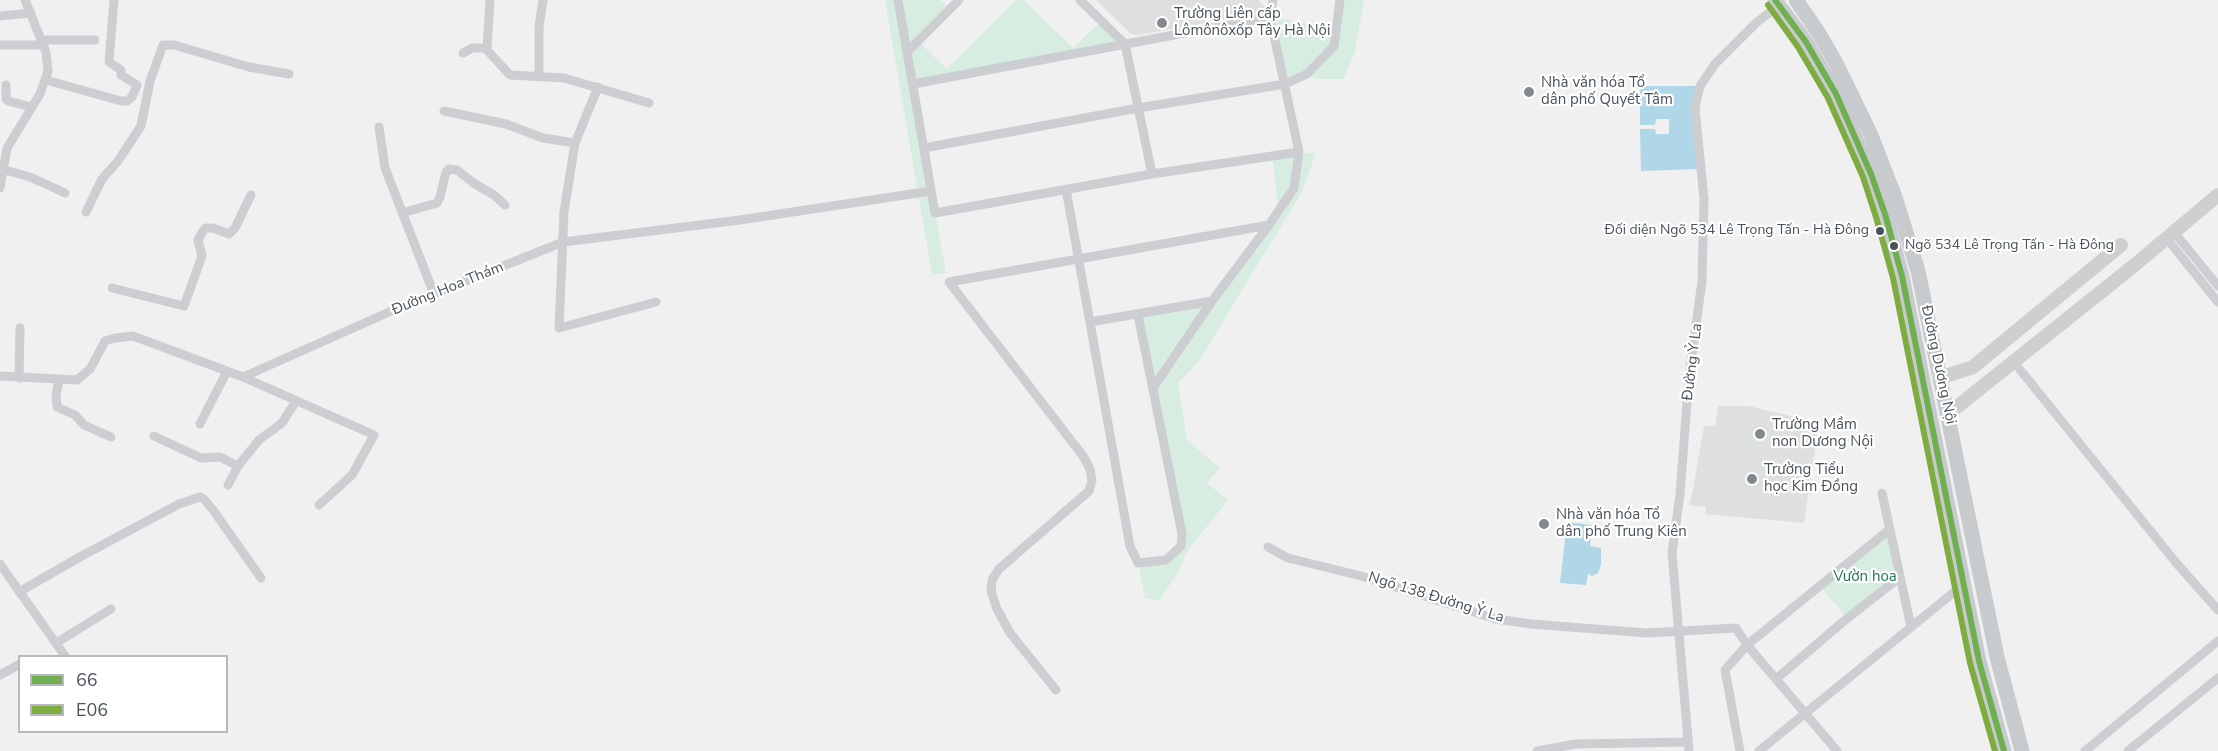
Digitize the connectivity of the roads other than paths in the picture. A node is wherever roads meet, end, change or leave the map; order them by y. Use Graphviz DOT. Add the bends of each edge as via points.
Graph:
graph roads {
  1 [pos="25,0"];
  2 [pos="114,0"];
  3 [pos="490,0"];
  4 [pos="543,0"];
  5 [pos="898,0"];
  6 [pos="959,0"];
  7 [pos="1080,0"];
  8 [pos="1273,0"];
  9 [pos="1340,0"];
  10 [pos="1796,0"];
  11 [pos="1780,2"];
  12 [pos="31,13"];
  13 [pos="0,16"];
  14 [pos="1270,17"];
  15 [pos="95,40"];
  16 [pos="43,43"];
  17 [pos="1125,44"];
  18 [pos="0,45"];
  19 [pos="487,49"];
  20 [pos="907,52"];
  21 [pos="463,53"];
  22 [pos="1282,70"];
  23 [pos="289,74"];
  24 [pos="539,76"];
  25 [pos="46,80"];
  26 [pos="913,84"];
  27 [pos="1285,84"];
  28 [pos="6,85"];
  29 [pos="598,87"];
  30 [pos="1270,88"];
  31 [pos="649,103"];
  32 [pos="32,107"];
  33 [pos="1138,108"];
  34 [pos="444,111"];
  35 [pos="379,127"];
  36 [pos="574,143"];
  37 [pos="924,148"];
  38 [pos="1299,152"];
  39 [pos="3,169"];
  40 [pos="1152,174"];
  41 [pos="0,188"];
  42 [pos="1066,189"];
  43 [pos="931,191"];
  44 [pos="65,193"];
  45 [pos="251,195"];
  46 [pos="2218,195"];
  47 [pos="505,205"];
  48 [pos="86,212"];
  49 [pos="402,213"];
  50 [pos="1269,225"];
  51 [pos="2171,235"];
  52 [pos="563,242"];
  53 [pos="2121,246"];
  54 [pos="1079,258"];
  55 [pos="2218,286"];
  56 [pos="112,288"];
  57 [pos="434,294"];
  58 [pos="1212,301"];
  59 [pos="656,302"];
  60 [pos="2218,302"];
  61 [pos="1138,315"];
  62 [pos="1090,322"];
  63 [pos="20,328"];
  64 [pos="2000,346"];
  65 [pos="2013,361"];
  66 [pos="227,371"];
  67 [pos="0,376"];
  68 [pos="243,377"];
  69 [pos="19,378"];
  70 [pos="1940,378"];
  71 [pos="59,380"];
  72 [pos="1153,388"];
  73 [pos="296,401"];
  74 [pos="1948,414"];
  75 [pos="200,424"];
  76 [pos="154,436"];
  77 [pos="111,437"];
  78 [pos="238,466"];
  79 [pos="228,485"];
  80 [pos="1882,493"];
  81 [pos="319,505"];
  82 [pos="1890,529"];
  83 [pos="1268,547"];
  84 [pos="0,564"];
  85 [pos="1900,577"];
  86 [pos="261,578"];
  87 [pos="1964,584"];
  88 [pos="19,592"];
  89 [pos="111,609"];
  90 [pos="2218,610"];
  91 [pos="1911,627"];
  92 [pos="1680,632"];
  93 [pos="2218,641"];
  94 [pos="56,643"];
  95 [pos="1747,645"];
  96 [pos="64,655"];
  97 [pos="1997,657"];
  98 [pos="1979,661"];
  99 [pos="18,665"];
  100 [pos="0,675"];
  101 [pos="2218,678"];
  102 [pos="1776,679"];
  103 [pos="1056,690"];
  104 [pos="1805,713"];
  105 [pos="1688,746"];
  106 [pos="1537,751"];
  107 [pos="1740,751"];
  108 [pos="1759,751"];
  109 [pos="1837,751"];
  110 [pos="2004,751"];
  111 [pos="2022,751"];
  112 [pos="2085,751"];
  113 [pos="2128,751"];
  1 -- 12 [label="street"];
  2 -- 25 [label="street" via="109,62 137,85 132,97 121,101"];
  3 -- 19 [label="street"];
  4 -- 24 [label="street"];
  5 -- 20 [label="street"];
  6 -- 20 [label="street"];
  7 -- 17 [label="street"];
  8 -- 14 [label="street"];
  9 -- 27 [label="street" via="1334,46 1307,74"];
  10 -- 70 [label="main road, Đường Dương Nội" via="1836,63 1895,197 1918,271"];
  11 -- 87 [label="main road, Đường Dương Nội" via="1836,94 1885,214 1902,276"];
  11 -- 92 [label="street, Đường Ỷ La" via="1715,64 1700,86 1695,108 1704,198 1702,281 1672,553"];
  12 -- 13 [label="street"];
  12 -- 16 [label="street"];
  14 -- 17 [label="street"];
  14 -- 22 [label="street"];
  15 -- 16 [label="street"];
  16 -- 18 [label="street"];
  16 -- 25 [label="street"];
  17 -- 26 [label="street"];
  17 -- 33 [label="street"];
  19 -- 21 [label="street" via="472,48"];
  19 -- 24 [label="street" via="508,75"];
  20 -- 26 [label="street"];
  22 -- 27 [label="street"];
  22 -- 30 [label="street"];
  23 -- 48 [label="street" via="229,63 165,44 150,81 141,126 102,179"];
  24 -- 29 [label="street"];
  25 -- 32 [label="street"];
  26 -- 37 [label="street"];
  27 -- 30 [label="street"];
  27 -- 38 [label="street"];
  28 -- 32 [label="street" via="8,101"];
  29 -- 31 [label="street"];
  29 -- 36 [label="street"];
  30 -- 33 [label="street"];
  32 -- 39 [label="street" via="9,144"];
  33 -- 37 [label="street"];
  33 -- 40 [label="street"];
  34 -- 36 [label="street"];
  35 -- 49 [label="street" via="385,168"];
  36 -- 52 [label="street"];
  37 -- 43 [label="street"];
  38 -- 40 [label="street"];
  38 -- 50 [label="street" via="1294,188"];
  39 -- 41 [label="street"];
  39 -- 44 [label="street"];
  40 -- 42 [label="street"];
  42 -- 43 [label="street" via="935,213"];
  42 -- 54 [label="street"];
  43 -- 52 [label="street, Đường Hoa Thám"];
  45 -- 56 [label="street" via="229,234 213,228 203,231 198,240 202,256 184,306"];
  46 -- 51 [label="main road"];
  47 -- 49 [label="street" via="457,170 449,169 437,203"];
  49 -- 57 [label="street"];
  50 -- 54 [label="street"];
  50 -- 58 [label="street"];
  51 -- 55 [label="street"];
  51 -- 60 [label="street"];
  51 -- 65 [label="main road"];
  52 -- 57 [label="street, Đường Hoa Thám"];
  52 -- 59 [label="street" via="559,328"];
  53 -- 64 [label="main road"];
  54 -- 62 [label="street"];
  54 -- 103 [label="street" via="949,282 1090,469 1089,491 999,568 992,580 997,609 1010,633"];
  57 -- 68 [label="street, Đường Hoa Thám"];
  58 -- 61 [label="street"];
  58 -- 72 [label="street"];
  61 -- 62 [label="street"];
  61 -- 72 [label="street"];
  62 -- 72 [label="street" via="1130,546 1138,563 1166,560 1181,546 1182,534"];
  63 -- 69 [label="street"];
  64 -- 65 [label="main road"];
  64 -- 70 [label="main road" via="1973,368"];
  65 -- 74 [label="main road"];
  65 -- 90 [label="street"];
  66 -- 68 [label="street"];
  66 -- 71 [label="street" via="137,336 127,336 105,341 81,378"];
  66 -- 75 [label="street"];
  67 -- 69 [label="street"];
  68 -- 73 [label="street"];
  69 -- 71 [label="street"];
  70 -- 74 [label="main road, Đường Dương Nội"];
  71 -- 77 [label="street" via="57,407"];
  73 -- 78 [label="street" via="282,423 260,440"];
  73 -- 81 [label="street" via="374,436 352,475"];
  74 -- 97 [label="main road, Đường Dương Nội"];
  76 -- 78 [label="street" via="201,458 220,457"];
  78 -- 79 [label="street"];
  80 -- 82 [label="street"];
  82 -- 85 [label="street"];
  82 -- 95 [label="street"];
  83 -- 92 [label="street, Ngõ 138 Đường Ỷ La" via="1288,558 1361,576 1496,619 1647,633"];
  84 -- 88 [label="street"];
  85 -- 91 [label="street"];
  85 -- 102 [label="street"];
  86 -- 88 [label="street" via="200,496"];
  87 -- 91 [label="street"];
  87 -- 98 [label="main road, Đường Dương Nội"];
  88 -- 94 [label="street"];
  89 -- 94 [label="street"];
  91 -- 104 [label="street"];
  92 -- 95 [label="street, Ngõ 138 Đường Ỷ La" via="1736,628"];
  92 -- 105 [label="street, Đường Ỷ La"];
  93 -- 112 [label="street"];
  94 -- 96 [label="street"];
  95 -- 102 [label="street"];
  95 -- 107 [label="street" via="1725,670"];
  97 -- 98 [label="main road"];
  97 -- 111 [label="main road, Đường Dương Nội"];
  98 -- 110 [label="main road, Đường Dương Nội"];
  99 -- 100 [label="street"];
  101 -- 113 [label="street"];
  102 -- 104 [label="street"];
  104 -- 108 [label="street"];
  104 -- 109 [label="street"];
  105 -- 106 [label="street" via="1575,744"];
}
